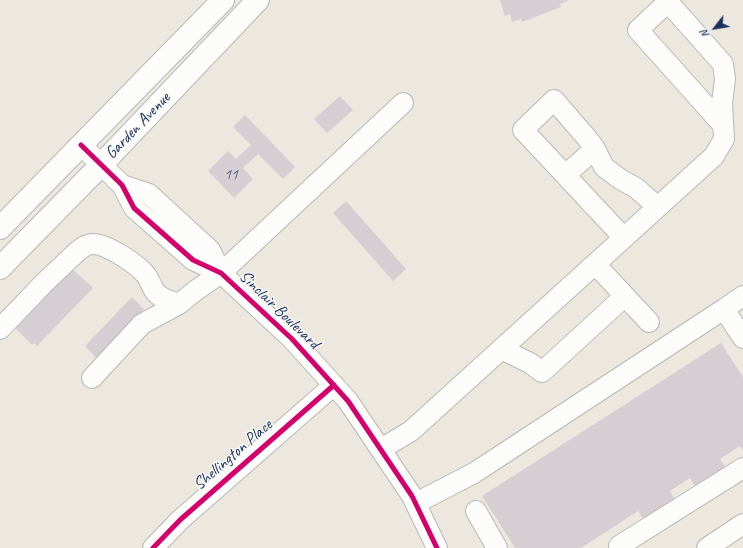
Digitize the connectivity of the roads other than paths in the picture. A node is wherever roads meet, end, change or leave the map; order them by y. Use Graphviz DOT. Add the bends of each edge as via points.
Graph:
graph roads {
  1 [pos="223,0"];
  2 [pos="258,0"];
  3 [pos="403,103"];
  4 [pos="723,125"];
  5 [pos="81,145"];
  6 [pos="595,149"];
  7 [pos="101,165"];
  8 [pos="566,175"];
  9 [pos="658,207"];
  10 [pos="0,228"];
  11 [pos="624,238"];
  12 [pos="595,264"];
  13 [pos="0,268"];
  14 [pos="221,273"];
  15 [pos="625,296"];
  16 [pos="743,296"];
  17 [pos="179,304"];
  18 [pos="724,309"];
  19 [pos="649,322"];
  20 [pos="0,329"];
  21 [pos="743,338"];
  22 [pos="501,350"];
  23 [pos="92,378"];
  24 [pos="334,385"];
  25 [pos="381,449"];
  26 [pos="743,468"];
  27 [pos="416,503"];
  28 [pos="476,510"];
  29 [pos="743,524"];
  30 [pos="153,548"];
  31 [pos="437,548"];
  32 [pos="497,548"];
  33 [pos="620,548"];
  34 [pos="706,548"];
  1 -- 5 [label="main road, Garden Avenue"];
  2 -- 7 [label="main road, Garden Avenue"];
  3 -- 14 [label="street"];
  4 -- 4 [label="street" via="725,79 722,64 668,2 638,30"];
  4 -- 9 [label="street" via="724,139 714,156"];
  5 -- 7 [label="street, Sinclair Boulevard"];
  5 -- 10 [label="main road, Garden Avenue"];
  6 -- 8 [label="street"];
  6 -- 8 [label="street" via="554,100 523,130"];
  6 -- 9 [label="street" via="604,167 636,188"];
  7 -- 13 [label="main road, Garden Avenue"];
  7 -- 14 [label="street, Sinclair Boulevard" via="122,185 149,194 210,250"];
  8 -- 11 [label="street"];
  9 -- 11 [label="street"];
  11 -- 12 [label="street"];
  12 -- 15 [label="street"];
  12 -- 22 [label="street"];
  14 -- 17 [label="street"];
  14 -- 24 [label="street, Sinclair Boulevard" via="292,339"];
  15 -- 19 [label="street"];
  15 -- 22 [label="street" via="542,372 530,363"];
  16 -- 18 [label="street"];
  17 -- 20 [label="street" via="166,300 154,291 150,280 140,268 108,248 93,244 85,245"];
  17 -- 23 [label="street" via="142,324"];
  18 -- 21 [label="street"];
  18 -- 27 [label="street" via="474,473"];
  22 -- 25 [label="street" via="411,431"];
  24 -- 25 [label="street, Sinclair Boulevard"];
  24 -- 30 [label="street, Shellington Place" via="180,520"];
  25 -- 27 [label="street, Sinclair Boulevard"];
  26 -- 33 [label="street" via="619,546"];
  27 -- 31 [label="street, Sinclair Boulevard"];
  28 -- 32 [label="street"];
  29 -- 34 [label="street"];
}
